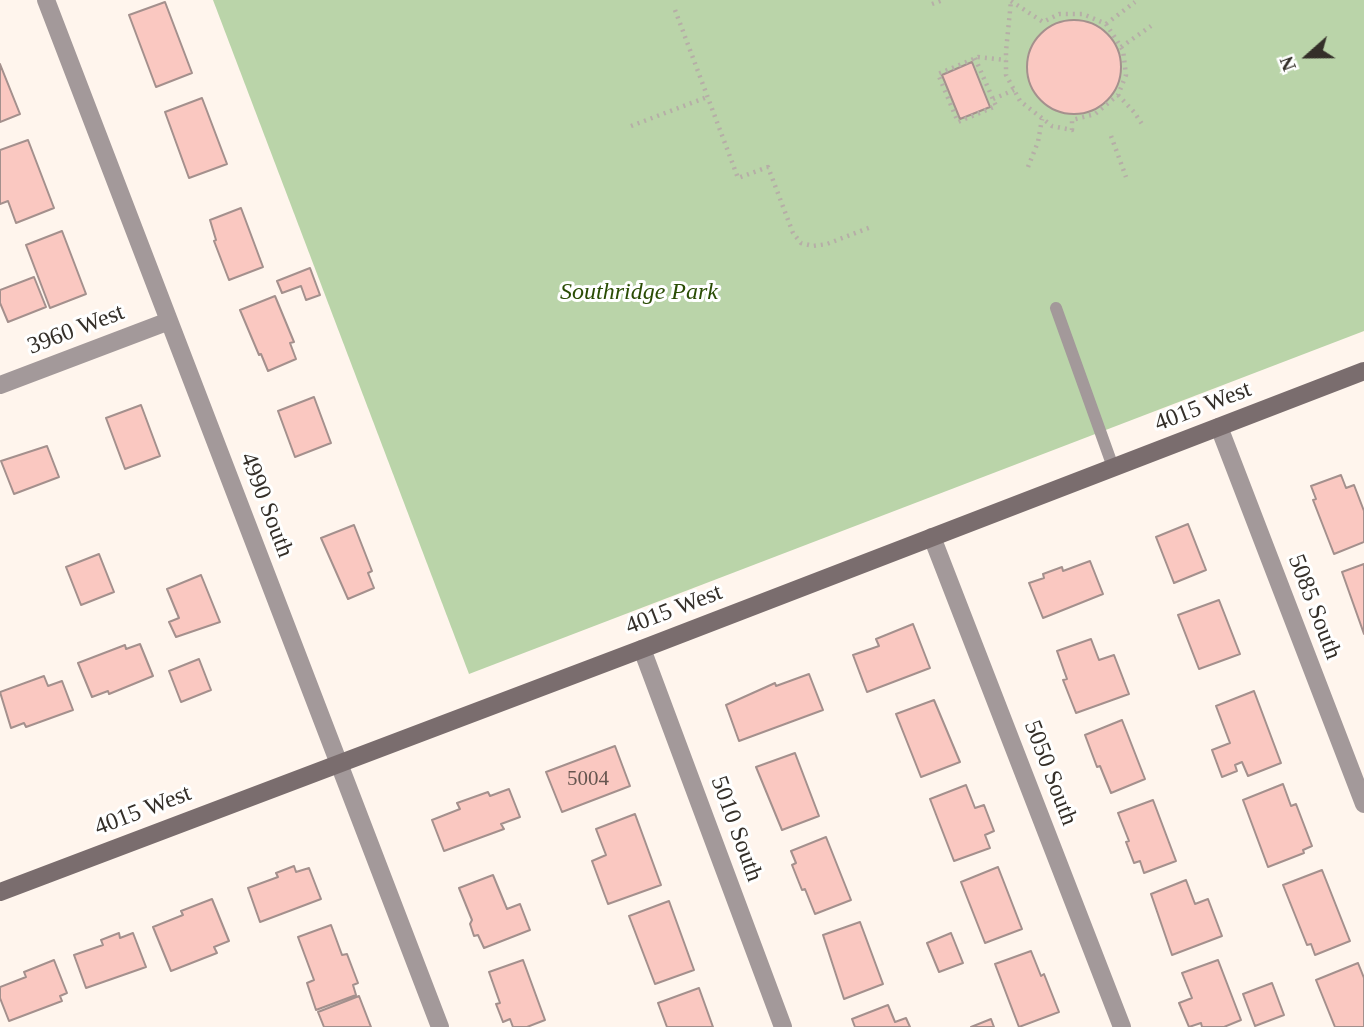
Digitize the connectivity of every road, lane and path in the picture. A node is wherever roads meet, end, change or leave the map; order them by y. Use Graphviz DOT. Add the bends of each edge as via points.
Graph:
graph roads {
  1 [pos="46,0"];
  2 [pos="943,0"];
  3 [pos="1011,0"];
  4 [pos="1135,2"];
  5 [pos="932,4"];
  6 [pos="675,10"];
  7 [pos="1106,24"];
  8 [pos="1151,26"];
  9 [pos="1121,47"];
  10 [pos="975,58"];
  11 [pos="1006,60"];
  12 [pos="1014,90"];
  13 [pos="1118,95"];
  14 [pos="707,97"];
  15 [pos="993,99"];
  16 [pos="1042,119"];
  17 [pos="1142,124"];
  18 [pos="631,126"];
  19 [pos="1111,136"];
  20 [pos="1028,167"];
  21 [pos="1126,177"];
  22 [pos="871,227"];
  23 [pos="1056,308"];
  24 [pos="169,320"];
  25 [pos="1364,371"];
  26 [pos="0,385"];
  27 [pos="1219,427"];
  28 [pos="1113,467"];
  29 [pos="932,537"];
  30 [pos="642,649"];
  31 [pos="339,762"];
  32 [pos="1364,804"];
  33 [pos="0,892"];
  34 [pos="440,1027"];
  35 [pos="783,1027"];
  36 [pos="1122,1027"];
  1 -- 24 [label="street, 4990 South"];
  2 -- 5 [label="path"];
  3 -- 7 [label="path" via="1043,22 1059,14 1083,14"];
  3 -- 11 [label="path"];
  4 -- 7 [label="path"];
  6 -- 14 [label="path"];
  7 -- 9 [label="path"];
  8 -- 9 [label="path"];
  9 -- 13 [label="path" via="1126,75"];
  10 -- 11 [label="path"];
  10 -- 15 [label="path"];
  10 -- 15 [label="path" via="938,74 958,122 996,106"];
  11 -- 12 [label="path" via="1006,75"];
  12 -- 15 [label="path"];
  12 -- 16 [label="path"];
  13 -- 16 [label="path" via="1095,114 1072,120 1072,130"];
  13 -- 17 [label="path"];
  14 -- 18 [label="path"];
  14 -- 22 [label="path" via="738,178 768,167 801,243 827,244"];
  16 -- 20 [label="path"];
  19 -- 21 [label="path"];
  23 -- 28 [label="lane"];
  24 -- 26 [label="street, 3960 West"];
  24 -- 31 [label="street, 4990 South"];
  25 -- 27 [label="street, 4015 West"];
  27 -- 28 [label="street, 4015 West"];
  27 -- 32 [label="street, 5085 South"];
  28 -- 29 [label="street, 4015 West"];
  29 -- 30 [label="street, 4015 West"];
  29 -- 36 [label="street, 5050 South"];
  30 -- 31 [label="street, 4015 West"];
  30 -- 35 [label="street, 5010 South"];
  31 -- 33 [label="street, 4015 West"];
  31 -- 34 [label="street, 4990 South"];
}
